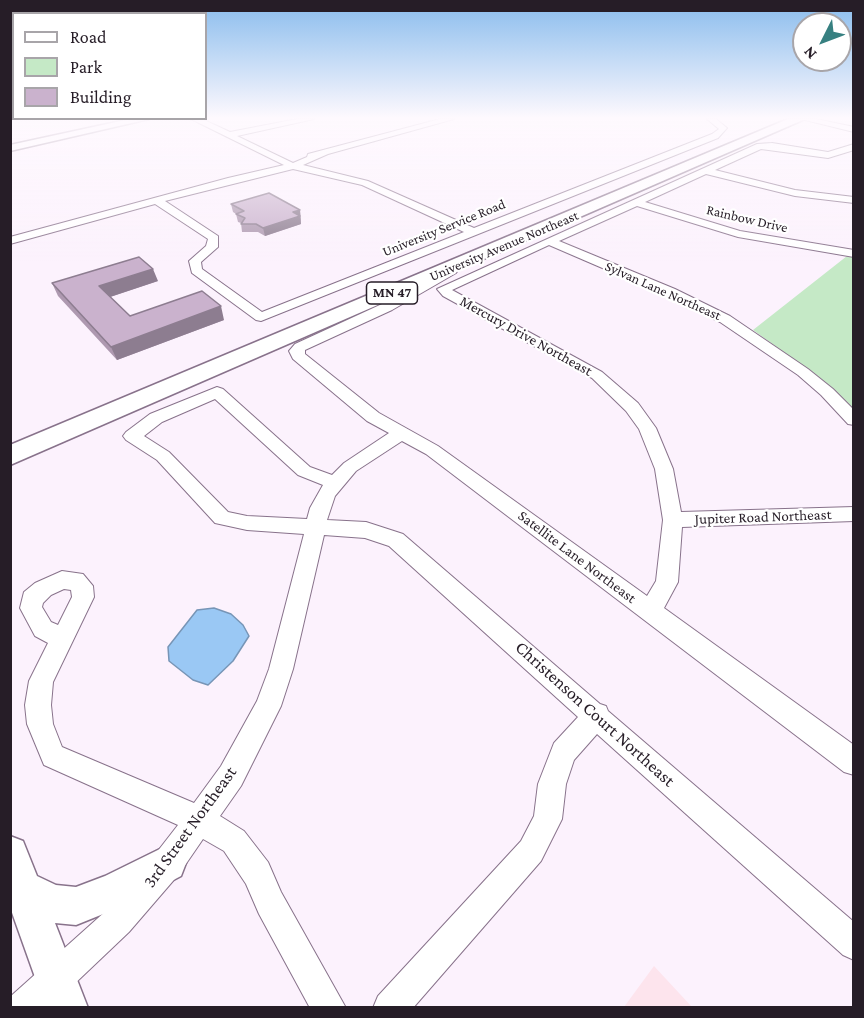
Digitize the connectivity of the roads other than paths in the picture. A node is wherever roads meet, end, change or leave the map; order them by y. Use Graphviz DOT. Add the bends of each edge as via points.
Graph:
graph roads {
  1 [pos="281,167"];
  2 [pos="300,167"];
  3 [pos="638,167"];
  4 [pos="663,167"];
  5 [pos="688,167"];
  6 [pos="717,167"];
  7 [pos="707,171"];
  8 [pos="854,200"];
  9 [pos="157,201"];
  10 [pos="636,202"];
  11 [pos="474,232"];
  12 [pos="10,241"];
  13 [pos="549,241"];
  14 [pos="854,254"];
  15 [pos="464,263"];
  16 [pos="854,420"];
  17 [pos="402,433"];
  18 [pos="10,437"];
  19 [pos="10,456"];
  20 [pos="335,483"];
  21 [pos="854,514"];
  22 [pos="673,520"];
  23 [pos="316,526"];
  24 [pos="650,612"];
  25 [pos="62,639"];
  26 [pos="597,715"];
  27 [pos="854,762"];
  28 [pos="200,820"];
  29 [pos="10,854"];
  30 [pos="168,863"];
  31 [pos="24,890"];
  32 [pos="854,944"];
  33 [pos="62,993"];
  34 [pos="23,1008"];
  35 [pos="329,1008"];
  36 [pos="390,1008"];
  1 -- 9 [label="street"];
  2 -- 11 [label="street" via="365,183"];
  3 -- 11 [label="street, University Service Road"];
  4 -- 18 [label="main road, University Avenue Northeast / MN 47"];
  5 -- 15 [label="main road, University Avenue Northeast / MN 47"];
  6 -- 7 [label="street"];
  7 -- 8 [label="street" via="795,193"];
  7 -- 10 [label="street"];
  9 -- 11 [label="street, University Service Road" via="214,238 212,247 195,261 196,270 261,317"];
  9 -- 12 [label="street"];
  10 -- 13 [label="street"];
  10 -- 14 [label="street, Rainbow Drive" via="738,234"];
  13 -- 16 [label="street, Sylvan Lane Northeast" via="670,292 733,324 803,372"];
  13 -- 22 [label="street, Mercury Drive Northeast" via="443,289 573,360 614,388 632,407 657,447"];
  15 -- 17 [label="street, Satellite Lane Northeast" via="387,307 296,351 372,417"];
  15 -- 19 [label="main road, University Avenue Northeast / MN 47"];
  17 -- 20 [label="street, 3rd Street Northeast" via="350,467"];
  17 -- 24 [label="street, Satellite Lane Northeast" via="432,450"];
  20 -- 23 [label="street, 3rd Street Northeast"];
  20 -- 23 [label="street, Christenson Court Northeast" via="304,471 217,392 156,418 132,436 163,456 222,518"];
  21 -- 22 [label="street, Jupiter Road Northeast"];
  22 -- 24 [label="street, Mercury Drive Northeast" via="667,582"];
  23 -- 26 [label="street, Christenson Court Northeast" via="366,530 396,540"];
  23 -- 28 [label="street, 3rd Street Northeast" via="281,669 268,706 231,776"];
  24 -- 27 [label="street, Satellite Lane Northeast"];
  25 -- 28 [label="street" via="41,681 38,705 40,724 53,756"];
  26 -- 32 [label="street, Christenson Court Northeast"];
  26 -- 36 [label="street" via="563,752 552,784 549,819 531,852"];
  28 -- 30 [label="street, 3rd Street Northeast"];
  28 -- 35 [label="street" via="234,841 257,873"];
  29 -- 31 [label="street"];
  30 -- 31 [label="street" via="76,906 55,904"];
  30 -- 33 [label="street, 3rd Street Northeast"];
  31 -- 33 [label="street"];
  33 -- 34 [label="street, 3rd Street Northeast"];
}
